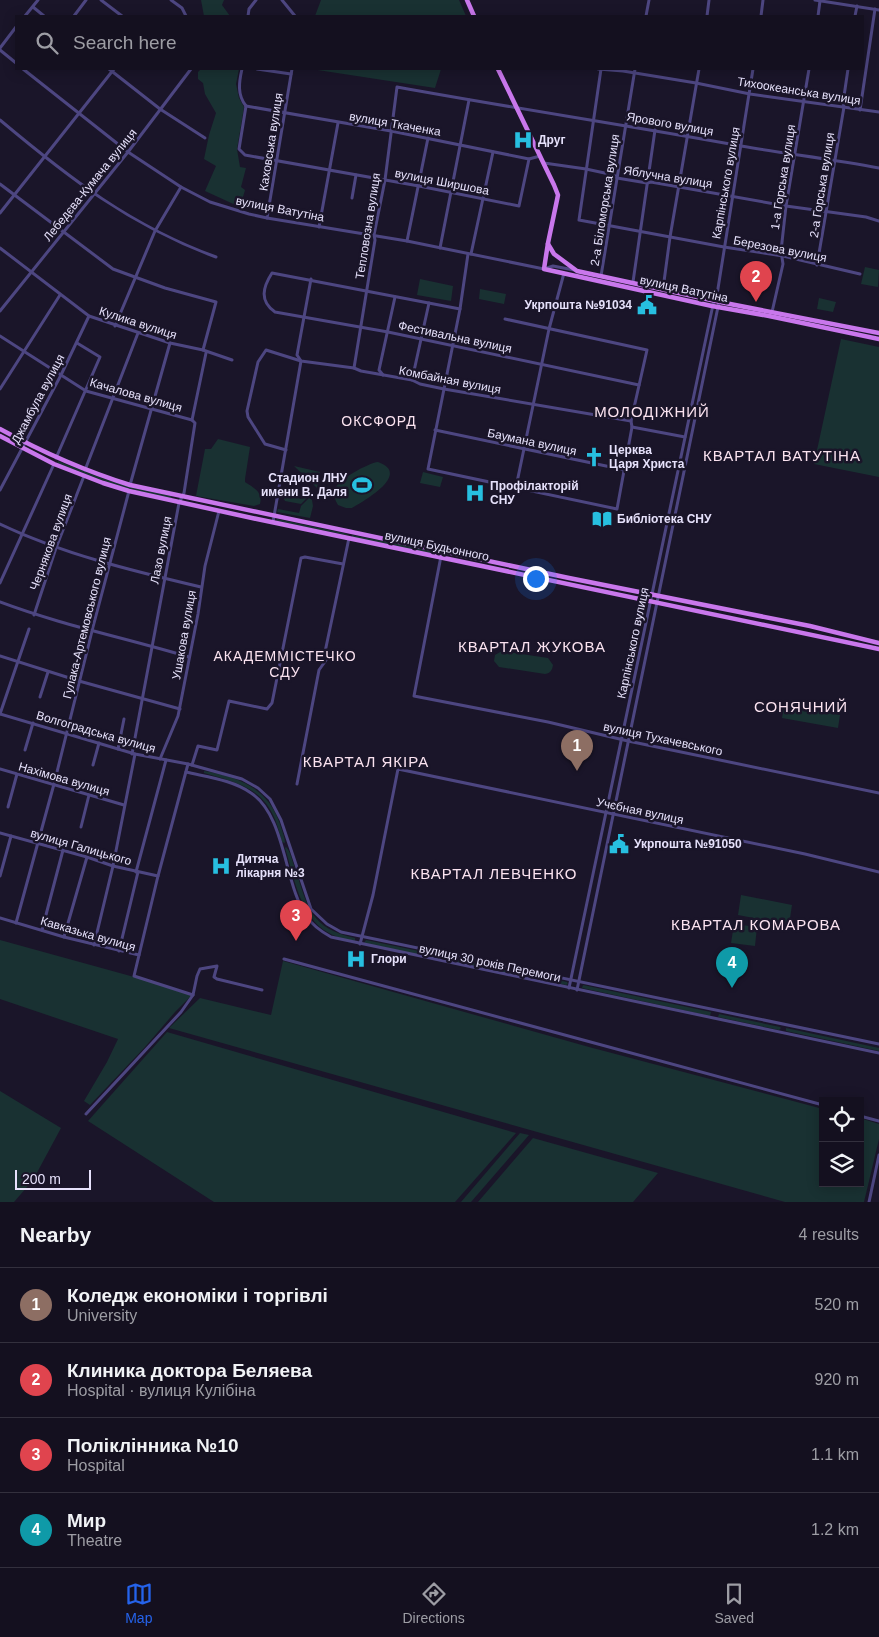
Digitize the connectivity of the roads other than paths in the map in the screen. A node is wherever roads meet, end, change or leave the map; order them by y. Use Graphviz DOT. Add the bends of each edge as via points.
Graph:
graph roads {
  1 [pos="38,0"];
  2 [pos="86,0"];
  3 [pos="101,0"];
  4 [pos="170,0"];
  5 [pos="256,0"];
  6 [pos="282,0"];
  7 [pos="466,0"];
  8 [pos="649,0"];
  9 [pos="709,0"];
  10 [pos="763,0"];
  11 [pos="815,0"];
  12 [pos="847,0"];
  13 [pos="820,1"];
  14 [pos="846,5"];
  15 [pos="856,6"];
  16 [pos="33,7"];
  17 [pos="877,10"];
  18 [pos="26,15"];
  19 [pos="43,15"];
  20 [pos="75,15"];
  21 [pos="121,15"];
  22 [pos="186,15"];
  23 [pos="248,15"];
  24 [pos="293,15"];
  25 [pos="474,15"];
  26 [pos="646,15"];
  27 [pos="707,15"];
  28 [pos="761,15"];
  29 [pos="818,15"];
  30 [pos="855,15"];
  31 [pos="15,28"];
  32 [pos="0,49"];
  33 [pos="15,62"];
  34 [pos="25,70"];
  35 [pos="111,70"];
  36 [pos="113,70"];
  37 [pos="189,70"];
  38 [pos="242,70"];
  39 [pos="264,70"];
  40 [pos="292,70"];
  41 [pos="498,70"];
  42 [pos="600,70"];
  43 [pos="617,70"];
  44 [pos="699,70"];
  45 [pos="753,70"];
  46 [pos="809,70"];
  47 [pos="848,70"];
  48 [pos="634,71"];
  49 [pos="291,74"];
  50 [pos="696,83"];
  51 [pos="397,87"];
  52 [pos="750,94"];
  53 [pos="469,100"];
  54 [pos="804,101"];
  55 [pos="246,106"];
  56 [pos="844,107"];
  57 [pos="516,108"];
  58 [pos="160,109"];
  59 [pos="860,110"];
  60 [pos="879,112"];
  61 [pos="77,113"];
  62 [pos="285,113"];
  63 [pos="0,120"];
  64 [pos="592,120"];
  65 [pos="338,123"];
  66 [pos="626,125"];
  67 [pos="655,130"];
  68 [pos="391,131"];
  69 [pos="687,135"];
  70 [pos="205,138"];
  71 [pos="428,138"];
  72 [pos="460,145"];
  73 [pos="742,146"];
  74 [pos="128,152"];
  75 [pos="493,152"];
  76 [pos="794,154"];
  77 [pos="540,156"];
  78 [pos="44,157"];
  79 [pos="529,159"];
  80 [pos="834,159"];
  81 [pos="278,160"];
  82 [pos="543,163"];
  83 [pos="879,168"];
  84 [pos="586,169"];
  85 [pos="330,170"];
  86 [pos="356,175"];
  87 [pos="617,178"];
  88 [pos="385,180"];
  89 [pos="647,183"];
  90 [pos="0,184"];
  91 [pos="419,186"];
  92 [pos="182,187"];
  93 [pos="678,188"];
  94 [pos="450,193"];
  95 [pos="94,194"];
  96 [pos="13,195"];
  97 [pos="733,196"];
  98 [pos="352,198"];
  99 [pos="482,199"];
  100 [pos="786,206"];
  101 [pos="827,212"];
  102 [pos="0,213"];
  103 [pos="267,218"];
  104 [pos="879,221"];
  105 [pos="610,225"];
  106 [pos="319,227"];
  107 [pos="154,231"];
  108 [pos="640,231"];
  109 [pos="63,232"];
  110 [pos="374,236"];
  111 [pos="670,237"];
  112 [pos="407,242"];
  113 [pos="548,243"];
  114 [pos="724,247"];
  115 [pos="0,248"];
  116 [pos="440,248"];
  117 [pos="470,254"];
  118 [pos="783,256"];
  119 [pos="216,257"];
  120 [pos="817,264"];
  121 [pos="544,270"];
  122 [pos="577,271"];
  123 [pos="30,273"];
  124 [pos="564,273"];
  125 [pos="860,274"];
  126 [pos="601,276"];
  127 [pos="135,278"];
  128 [pos="311,279"];
  129 [pos="633,282"];
  130 [pos="663,289"];
  131 [pos="366,292"];
  132 [pos="60,295"];
  133 [pos="395,297"];
  134 [pos="716,301"];
  135 [pos="429,303"];
  136 [pos="715,307"];
  137 [pos="460,309"];
  138 [pos="0,310"];
  139 [pos="771,314"];
  140 [pos="88,316"];
  141 [pos="304,317"];
  142 [pos="505,319"];
  143 [pos="115,326"];
  144 [pos="360,328"];
  145 [pos="550,329"];
  146 [pos="388,332"];
  147 [pos="138,333"];
  148 [pos="879,333"];
  149 [pos="0,336"];
  150 [pos="421,339"];
  151 [pos="879,339"];
  152 [pos="77,343"];
  153 [pos="170,343"];
  154 [pos="452,346"];
  155 [pos="205,351"];
  156 [pos="24,352"];
  157 [pos="232,360"];
  158 [pos="301,361"];
  159 [pos="542,365"];
  160 [pos="354,368"];
  161 [pos="61,375"];
  162 [pos="383,375"];
  163 [pos="412,380"];
  164 [pos="639,385"];
  165 [pos="0,389"];
  166 [pos="444,389"];
  167 [pos="86,391"];
  168 [pos="112,399"];
  169 [pos="533,404"];
  170 [pos="152,409"];
  171 [pos="192,420"];
  172 [pos="631,421"];
  173 [pos="632,427"];
  174 [pos="0,430"];
  175 [pos="435,430"];
  176 [pos="0,436"];
  177 [pos="685,437"];
  178 [pos="24,442"];
  179 [pos="22,448"];
  180 [pos="286,450"];
  181 [pos="524,450"];
  182 [pos="56,458"];
  183 [pos="54,464"];
  184 [pos="625,470"];
  185 [pos="85,473"];
  186 [pos="130,485"];
  187 [pos="516,487"];
  188 [pos="0,490"];
  189 [pos="130,491"];
  190 [pos="182,497"];
  191 [pos="179,503"];
  192 [pos="219,511"];
  193 [pos="274,516"];
  194 [pos="272,522"];
  195 [pos="0,524"];
  196 [pos="350,531"];
  197 [pos="22,535"];
  198 [pos="349,538"];
  199 [pos="56,548"];
  200 [pos="442,551"];
  201 [pos="441,557"];
  202 [pos="110,563"];
  203 [pos="343,564"];
  204 [pos="165,578"];
  205 [pos="0,583"];
  206 [pos="201,587"];
  207 [pos="652,594"];
  208 [pos="658,596"];
  209 [pos="0,602"];
  210 [pos="650,602"];
  211 [pos="657,603"];
  212 [pos="34,615"];
  213 [pos="29,629"];
  214 [pos="92,630"];
  215 [pos="879,642"];
  216 [pos="152,646"];
  217 [pos="879,649"];
  218 [pos="0,656"];
  219 [pos="189,657"];
  220 [pos="18,662"];
  221 [pos="48,672"];
  222 [pos="79,681"];
  223 [pos="40,697"];
  224 [pos="143,699"];
  225 [pos="180,709"];
  226 [pos="0,714"];
  227 [pos="124,720"];
  228 [pos="33,723"];
  229 [pos="67,733"];
  230 [pos="621,738"];
  231 [pos="628,741"];
  232 [pos="99,743"];
  233 [pos="118,749"];
  234 [pos="25,750"];
  235 [pos="133,754"];
  236 [pos="160,759"];
  237 [pos="166,760"];
  238 [pos="93,765"];
  239 [pos="190,765"];
  240 [pos="0,769"];
  241 [pos="186,772"];
  242 [pos="17,774"];
  243 [pos="54,784"];
  244 [pos="297,784"];
  245 [pos="879,793"];
  246 [pos="89,795"];
  247 [pos="124,805"];
  248 [pos="8,807"];
  249 [pos="606,813"];
  250 [pos="613,814"];
  251 [pos="81,827"];
  252 [pos="0,833"];
  253 [pos="11,836"];
  254 [pos="36,843"];
  255 [pos="63,850"];
  256 [pos="87,857"];
  257 [pos="113,866"];
  258 [pos="137,872"];
  259 [pos="879,872"];
  260 [pos="0,876"];
  261 [pos="158,876"];
  262 [pos="0,918"];
  263 [pos="16,923"];
  264 [pos="42,930"];
  265 [pos="64,937"];
  266 [pos="362,937"];
  267 [pos="360,944"];
  268 [pos="94,945"];
  269 [pos="119,951"];
  270 [pos="138,955"];
  271 [pos="284,959"];
  272 [pos="570,980"];
  273 [pos="578,982"];
  274 [pos="569,988"];
  275 [pos="262,990"];
  276 [pos="577,990"];
  277 [pos="193,994"];
  278 [pos="879,1044"];
  279 [pos="879,1053"];
  280 [pos="819,1104"];
  281 [pos="86,1114"];
  282 [pos="864,1117"];
  283 [pos="879,1121"];
  284 [pos="879,1155"];
  285 [pos="869,1202"];
  1 -- 16 [label="street"];
  2 -- 20 [label="street"];
  3 -- 21 [label="street"];
  4 -- 22 [label="street" via="182,8"];
  5 -- 23 [label="street"];
  6 -- 24 [label="street"];
  7 -- 25 [label="main road"];
  8 -- 26 [label="street"];
  9 -- 27 [label="street"];
  10 -- 28 [label="street"];
  11 -- 13 [label="street"];
  12 -- 14 [label="street"];
  13 -- 14 [label="street"];
  13 -- 29 [label="street"];
  14 -- 15 [label="street"];
  15 -- 17 [label="street"];
  15 -- 30 [label="street"];
  16 -- 18 [label="street"];
  16 -- 19 [label="street"];
  17 -- 59 [label="street"];
  31 -- 32 [label="street"];
  32 -- 33 [label="street"];
  34 -- 61 [label="street, вулиця Ватутіна"];
  35 -- 61 [label="street"];
  36 -- 58 [label="street"];
  37 -- 58 [label="street, Лебедєва-Кумача вулиця"];
  38 -- 55 [label="street" via="239,84"];
  39 -- 49 [label="street"];
  40 -- 49 [label="street, Каховська вулиця"];
  41 -- 57 [label="main road"];
  42 -- 64 [label="street"];
  43 -- 48 [label="street, Тихоокеанська вулиця"];
  44 -- 50 [label="street"];
  45 -- 52 [label="street, Карпінського вулиця"];
  46 -- 54 [label="street, 1-а Горська вулиця"];
  47 -- 56 [label="street, 2-а Горська вулиця"];
  48 -- 50 [label="street, Тихоокеанська вулиця"];
  48 -- 66 [label="street, 2-а Біломорська вулиця"];
  49 -- 62 [label="street, Каховська вулиця"];
  50 -- 52 [label="street, Тихоокеанська вулиця"];
  50 -- 69 [label="street"];
  51 -- 53 [label="street, Ярового вулиця"];
  51 -- 68 [label="street, Тепловозна вулиця"];
  52 -- 54 [label="street, Тихоокеанська вулиця"];
  52 -- 73 [label="street, Карпінського вулиця"];
  53 -- 57 [label="street, Ярового вулиця"];
  53 -- 72 [label="street"];
  54 -- 56 [label="street, Тихоокеанська вулиця"];
  54 -- 76 [label="street, 1-а Горська вулиця"];
  55 -- 62 [label="street, вулиця Ткаченка"];
  55 -- 81 [label="street, вулиця Ширшова" via="239,149 245,155"];
  56 -- 59 [label="street, Тихоокеанська вулиця"];
  56 -- 80 [label="street, 2-а Горська вулиця"];
  57 -- 64 [label="street, Ярового вулиця"];
  57 -- 77 [label="main road"];
  58 -- 70 [label="street"];
  58 -- 74 [label="street, Лебедєва-Кумача вулиця"];
  59 -- 60 [label="street, Тихоокеанська вулиця"];
  61 -- 74 [label="street, вулиця Ватутіна"];
  61 -- 78 [label="street"];
  62 -- 65 [label="street, вулиця Ткаченка"];
  62 -- 81 [label="street, Каховська вулиця"];
  63 -- 78 [label="street"];
  64 -- 66 [label="street, Ярового вулиця"];
  64 -- 84 [label="street"];
  65 -- 68 [label="street, вулиця Ткаченка"];
  65 -- 85 [label="street"];
  66 -- 67 [label="street, Ярового вулиця"];
  66 -- 87 [label="street, 2-а Біломорська вулиця"];
  67 -- 69 [label="street, Ярового вулиця"];
  67 -- 89 [label="street"];
  68 -- 71 [label="street, вулиця Ткаченка"];
  68 -- 88 [label="street, Тепловозна вулиця"];
  69 -- 73 [label="street, Ярового вулиця"];
  69 -- 93 [label="street"];
  71 -- 72 [label="street, вулиця Ткаченка"];
  71 -- 91 [label="street"];
  72 -- 75 [label="street, вулиця Ткаченка"];
  72 -- 94 [label="street"];
  73 -- 76 [label="street, Ярового вулиця"];
  73 -- 97 [label="street, Карпінського вулиця"];
  74 -- 92 [label="street, вулиця Ватутіна"];
  74 -- 95 [label="street, Лебедєва-Кумача вулиця"];
  75 -- 79 [label="street, вулиця Ткаченка"];
  75 -- 99 [label="street"];
  76 -- 80 [label="street, Ярового вулиця"];
  76 -- 100 [label="street, 1-а Горська вулиця"];
  77 -- 79 [label="street, вулиця Ткаченка"];
  77 -- 82 [label="main road"];
  78 -- 95 [label="street"];
  78 -- 96 [label="street"];
  79 -- 99 [label="street, вулиця Ширшова" via="519,206"];
  80 -- 83 [label="street, Ярового вулиця"];
  80 -- 101 [label="street, 2-а Горська вулиця"];
  81 -- 85 [label="street, вулиця Ширшова"];
  81 -- 103 [label="street, Каховська вулиця"];
  82 -- 84 [label="street, Яблучна вулиця"];
  82 -- 113 [label="main road" via="558,195"];
  84 -- 87 [label="street, Яблучна вулиця"];
  84 -- 105 [label="street, Березова вулиця" via="579,220"];
  85 -- 86 [label="street, вулиця Ширшова"];
  85 -- 106 [label="street"];
  86 -- 88 [label="street, вулиця Ширшова"];
  86 -- 98 [label="street"];
  87 -- 89 [label="street, Яблучна вулиця"];
  87 -- 105 [label="street, 2-а Біломорська вулиця"];
  88 -- 91 [label="street, вулиця Ширшова"];
  88 -- 110 [label="street, Тепловозна вулиця"];
  89 -- 93 [label="street, Яблучна вулиця"];
  89 -- 108 [label="street"];
  90 -- 96 [label="street"];
  91 -- 94 [label="street, вулиця Ширшова"];
  91 -- 112 [label="street"];
  92 -- 103 [label="street, вулиця Ватутіна" via="219,205"];
  92 -- 107 [label="street"];
  93 -- 97 [label="street, Яблучна вулиця"];
  93 -- 111 [label="street"];
  94 -- 99 [label="street, вулиця Ширшова"];
  94 -- 116 [label="street"];
  95 -- 107 [label="street"];
  95 -- 109 [label="street, Лебедєва-Кумача вулиця"];
  96 -- 102 [label="street"];
  96 -- 109 [label="street"];
  97 -- 100 [label="street, Яблучна вулиця"];
  97 -- 114 [label="street, Карпінського вулиця"];
  99 -- 117 [label="street"];
  100 -- 101 [label="street, Яблучна вулиця"];
  100 -- 118 [label="street, 1-а Горська вулиця"];
  101 -- 104 [label="street, Яблучна вулиця"];
  101 -- 120 [label="street, 2-а Горська вулиця"];
  103 -- 106 [label="street, вулиця Ватутіна"];
  105 -- 108 [label="street, Березова вулиця"];
  105 -- 126 [label="street, 2-а Біломорська вулиця"];
  106 -- 110 [label="street, вулиця Ватутіна"];
  107 -- 119 [label="street"];
  107 -- 127 [label="street"];
  108 -- 111 [label="street, Березова вулиця"];
  108 -- 129 [label="street"];
  109 -- 123 [label="street, Лебедєва-Кумача вулиця"];
  109 -- 127 [label="street" via="113,270"];
  110 -- 112 [label="street, вулиця Ватутіна"];
  110 -- 131 [label="street, Тепловозна вулиця"];
  111 -- 114 [label="street, Березова вулиця"];
  111 -- 130 [label="street"];
  112 -- 116 [label="street, вулиця Ватутіна"];
  113 -- 121 [label="main road"];
  113 -- 122 [label="main road" via="554,254"];
  114 -- 118 [label="street, Березова вулиця"];
  114 -- 134 [label="street, Карпінського вулиця"];
  115 -- 123 [label="street, Кулика вулиця"];
  116 -- 117 [label="street, вулиця Ватутіна"];
  117 -- 121 [label="street, вулиця Ватутіна"];
  117 -- 137 [label="street"];
  118 -- 120 [label="street, Березова вулиця"];
  118 -- 139 [label="street, 1-а Горська вулиця"];
  120 -- 125 [label="street, Березова вулиця"];
  121 -- 122 [label="street, вулиця Ватутіна" via="553,266"];
  121 -- 124 [label="main road, вулиця Ватутіна"];
  122 -- 126 [label="main road, вулиця Ватутіна"];
  123 -- 132 [label="street, Кулика вулиця"];
  123 -- 138 [label="street, Лебедєва-Кумача вулиця"];
  124 -- 136 [label="main road, вулиця Ватутіна"];
  124 -- 145 [label="street"];
  126 -- 129 [label="main road, вулиця Ватутіна"];
  127 -- 143 [label="street"];
  127 -- 155 [label="street, Лазо вулиця" via="216,302"];
  128 -- 131 [label="street"];
  128 -- 141 [label="street"];
  128 -- 141 [label="street, Фестивальна вулиця" via="272,273 264,285 268,307 275,312"];
  129 -- 130 [label="main road, вулиця Ватутіна"];
  130 -- 134 [label="main road, вулиця Ватутіна"];
  131 -- 133 [label="street"];
  131 -- 144 [label="street, Тепловозна вулиця"];
  132 -- 140 [label="street, Кулика вулиця"];
  132 -- 156 [label="street"];
  133 -- 135 [label="street"];
  133 -- 146 [label="street"];
  134 -- 136 [label="street, Карпінського вулиця"];
  134 -- 139 [label="main road, вулиця Ватутіна"];
  135 -- 137 [label="street"];
  135 -- 150 [label="street"];
  136 -- 139 [label="main road, вулиця Ватутіна"];
  136 -- 177 [label="street, Карпінського вулиця"];
  136 -- 208 [label="street, Карпінського вулиця"];
  137 -- 154 [label="street"];
  139 -- 148 [label="main road, вулиця Ватутіна"];
  139 -- 151 [label="main road, вулиця Ватутіна"];
  140 -- 143 [label="street, Кулика вулиця"];
  140 -- 152 [label="street, Джамбула вулиця"];
  141 -- 144 [label="street, Фестивальна вулиця"];
  141 -- 158 [label="street" via="298,355"];
  142 -- 145 [label="street"];
  143 -- 147 [label="street, Кулика вулиця"];
  144 -- 146 [label="street, Фестивальна вулиця"];
  144 -- 160 [label="street, Тепловозна вулиця"];
  145 -- 159 [label="street"];
  145 -- 164 [label="street" via="647,350"];
  146 -- 150 [label="street, Фестивальна вулиця"];
  146 -- 162 [label="street" via="379,370"];
  147 -- 153 [label="street, Кулика вулиця"];
  147 -- 168 [label="street, Чернякова вулиця"];
  149 -- 156 [label="street, Качалова вулиця"];
  150 -- 154 [label="street, Фестивальна вулиця"];
  150 -- 163 [label="street"];
  152 -- 161 [label="street, Джамбула вулиця"];
  152 -- 167 [label="street" via="100,357"];
  153 -- 155 [label="street, Кулика вулиця"];
  153 -- 170 [label="street"];
  154 -- 159 [label="street, Фестивальна вулиця"];
  154 -- 166 [label="street"];
  155 -- 157 [label="street, Кулика вулиця"];
  155 -- 171 [label="street, Лазо вулиця"];
  156 -- 161 [label="street, Качалова вулиця"];
  156 -- 165 [label="street"];
  158 -- 160 [label="street, Комбайная вулиця"];
  158 -- 180 [label="street"];
  158 -- 180 [label="street, Комбайная вулиця" via="266,350 258,362 247,411 265,444"];
  159 -- 164 [label="street, Фестивальна вулиця"];
  159 -- 169 [label="street"];
  160 -- 162 [label="street, Комбайная вулиця"];
  161 -- 167 [label="street, Качалова вулиця"];
  161 -- 178 [label="street, Джамбула вулиця"];
  162 -- 163 [label="street, Комбайная вулиця"];
  163 -- 166 [label="street, Комбайная вулиця"];
  164 -- 172 [label="street"];
  166 -- 169 [label="street, Комбайная вулиця"];
  166 -- 175 [label="street"];
  167 -- 168 [label="street, Качалова вулиця"];
  167 -- 182 [label="street"];
  168 -- 170 [label="street, Качалова вулиця"];
  168 -- 185 [label="street, Чернякова вулиця"];
  169 -- 172 [label="street, Комбайная вулиця"];
  169 -- 181 [label="street"];
  170 -- 171 [label="street, Качалова вулиця"];
  170 -- 186 [label="street"];
  171 -- 190 [label="street, Лазо вулиця" via="195,423"];
  172 -- 173 [label="street"];
  173 -- 177 [label="street"];
  173 -- 184 [label="street"];
  174 -- 178 [label="main road, вулиця Будьонного"];
  175 -- 181 [label="street, Баумана вулиця"];
  175 -- 187 [label="street" via="428,469"];
  176 -- 179 [label="main road, вулиця Будьонного"];
  177 -- 207 [label="street, Карпінського вулиця"];
  178 -- 179 [label="street, Джамбула вулиця"];
  178 -- 182 [label="main road, вулиця Будьонного"];
  179 -- 183 [label="main road, вулиця Будьонного"];
  179 -- 188 [label="street, Джамбула вулиця"];
  180 -- 193 [label="street"];
  181 -- 184 [label="street, Баумана вулиця"];
  181 -- 187 [label="street"];
  182 -- 185 [label="main road, вулиця Будьонного"];
  183 -- 185 [label="main road, вулиця Будьонного"];
  183 -- 197 [label="street"];
  184 -- 187 [label="street" via="617,509"];
  185 -- 186 [label="main road, вулиця Будьонного"];
  185 -- 189 [label="main road, вулиця Будьонного"];
  185 -- 199 [label="street, Чернякова вулиця"];
  186 -- 190 [label="main road, вулиця Будьонного"];
  189 -- 191 [label="main road, вулиця Будьонного"];
  189 -- 202 [label="street, Гулака-Артемовського вулиця"];
  190 -- 191 [label="street, Лазо вулиця"];
  190 -- 193 [label="main road, вулиця Будьонного"];
  191 -- 192 [label="main road, вулиця Будьонного"];
  191 -- 204 [label="street, Лазо вулиця"];
  192 -- 194 [label="main road, вулиця Будьонного"];
  192 -- 206 [label="street, Ушакова вулиця"];
  193 -- 194 [label="street"];
  193 -- 196 [label="main road, вулиця Будьонного"];
  194 -- 198 [label="main road, вулиця Будьонного"];
  195 -- 197 [label="street"];
  196 -- 198 [label="main road"];
  196 -- 200 [label="main road, вулиця Будьонного"];
  197 -- 199 [label="street"];
  197 -- 205 [label="street"];
  198 -- 201 [label="main road, вулиця Будьонного"];
  198 -- 203 [label="street"];
  199 -- 202 [label="street"];
  199 -- 212 [label="street, Чернякова вулиця"];
  200 -- 201 [label="street"];
  200 -- 207 [label="main road, вулиця Будьонного"];
  201 -- 210 [label="main road, вулиця Будьонного"];
  201 -- 230 [label="street, вулиця Тухачевського" via="414,696"];
  202 -- 204 [label="street"];
  202 -- 214 [label="street, Гулака-Артемовського вулиця"];
  203 -- 239 [label="street" via="302,556 272,703 267,709 228,701 217,750 198,746"];
  203 -- 244 [label="street" via="325,652 329,656 317,677"];
  204 -- 206 [label="street"];
  204 -- 216 [label="street, Лазо вулиця"];
  206 -- 219 [label="street, Ушакова вулиця"];
  207 -- 208 [label="main road, вулиця Будьонного"];
  207 -- 210 [label="street, Карпінського вулиця"];
  208 -- 211 [label="street, Карпінського вулиця"];
  208 -- 215 [label="main road, вулиця Будьонного"];
  209 -- 212 [label="street"];
  210 -- 211 [label="main road, вулиця Будьонного"];
  210 -- 230 [label="street, Карпінського вулиця"];
  211 -- 217 [label="main road, вулиця Будьонного"];
  211 -- 231 [label="street, Карпінського вулиця"];
  212 -- 214 [label="street"];
  213 -- 220 [label="street"];
  214 -- 216 [label="street"];
  214 -- 222 [label="street, Гулака-Артемовського вулиця"];
  216 -- 219 [label="street"];
  216 -- 224 [label="street, Лазо вулиця"];
  218 -- 220 [label="street"];
  219 -- 225 [label="street, Ушакова вулиця"];
  220 -- 221 [label="street"];
  220 -- 226 [label="street"];
  221 -- 222 [label="street"];
  221 -- 223 [label="street"];
  222 -- 224 [label="street"];
  222 -- 229 [label="street, Гулака-Артемовського вулиця"];
  224 -- 225 [label="street"];
  224 -- 235 [label="street, Лазо вулиця"];
  225 -- 236 [label="street, Ушакова вулиця"];
  226 -- 228 [label="street, Волгоградська вулиця"];
  227 -- 233 [label="street"];
  228 -- 229 [label="street, Волгоградська вулиця"];
  228 -- 234 [label="street"];
  229 -- 232 [label="street, Волгоградська вулиця"];
  229 -- 243 [label="street, Гулака-Артемовського вулиця"];
  230 -- 231 [label="street, вулиця Тухачевського"];
  230 -- 249 [label="street, Карпінського вулиця"];
  231 -- 245 [label="street, вулиця Тухачевського"];
  231 -- 250 [label="street, Карпінського вулиця"];
  232 -- 233 [label="street, Волгоградська вулиця"];
  232 -- 238 [label="street"];
  233 -- 235 [label="street, Волгоградська вулиця"];
  235 -- 236 [label="street, Волгоградська вулиця"];
  235 -- 247 [label="street, Лазо вулиця"];
  236 -- 237 [label="street, Волгоградська вулиця"];
  237 -- 239 [label="street, Волгоградська вулиця"];
  237 -- 258 [label="street"];
  239 -- 241 [label="street"];
  239 -- 266 [label="street, вулиця 30 років Перемоги" via="242,779 270,799 281,820 311,908 333,929"];
  240 -- 242 [label="street, Нахімова вулиця"];
  241 -- 261 [label="street"];
  241 -- 267 [label="street, вулиця 30 років Перемоги" via="245,788 259,798 270,814 300,906 307,917 331,937"];
  242 -- 243 [label="street, Нахімова вулиця"];
  242 -- 248 [label="street"];
  243 -- 246 [label="street, Нахімова вулиця"];
  243 -- 254 [label="street, Гулака-Артемовського вулиця"];
  246 -- 247 [label="street, Нахімова вулиця"];
  246 -- 251 [label="street"];
  247 -- 257 [label="street, Лазо вулиця"];
  249 -- 250 [label="street, Учєбная вулиця"];
  249 -- 266 [label="street, Учєбная вулиця" via="398,769"];
  249 -- 272 [label="street, Карпінського вулиця"];
  250 -- 259 [label="street, Учєбная вулиця"];
  250 -- 273 [label="street, Карпінського вулиця"];
  252 -- 253 [label="street, вулиця Галицького"];
  253 -- 254 [label="street, вулиця Галицького"];
  253 -- 260 [label="street"];
  254 -- 255 [label="street, вулиця Галицького"];
  254 -- 263 [label="street, Гулака-Артемовського вулиця"];
  255 -- 256 [label="street, вулиця Галицького"];
  255 -- 264 [label="street"];
  256 -- 257 [label="street, вулиця Галицького"];
  256 -- 265 [label="street"];
  257 -- 258 [label="street, вулиця Галицького"];
  257 -- 268 [label="street, Лазо вулиця"];
  258 -- 261 [label="street, вулиця Галицького"];
  258 -- 269 [label="street"];
  261 -- 270 [label="street"];
  262 -- 263 [label="street, Кавказька вулиця"];
  263 -- 264 [label="street, Кавказька вулиця"];
  264 -- 265 [label="street, Кавказька вулиця"];
  265 -- 268 [label="street, Кавказька вулиця"];
  266 -- 267 [label="street"];
  266 -- 272 [label="street, вулиця 30 років Перемоги"];
  267 -- 274 [label="street, вулиця 30 років Перемоги"];
  268 -- 269 [label="street, Кавказька вулиця"];
  269 -- 270 [label="street, Кавказька вулиця"];
  270 -- 277 [label="street, Кавказька вулиця" via="134,976"];
  271 -- 280 [label="street"];
  272 -- 273 [label="street, вулиця 30 років Перемоги"];
  272 -- 274 [label="street, Карпінського вулиця"];
  273 -- 276 [label="street, Карпінського вулиця"];
  273 -- 278 [label="street, вулиця 30 років Перемоги"];
  274 -- 276 [label="street, вулиця 30 років Перемоги"];
  275 -- 277 [label="street" via="217,979 214,976 217,966 200,969"];
  276 -- 279 [label="street, вулиця 30 років Перемоги"];
  277 -- 281 [label="street" via="181,1012"];
  282 -- 283 [label="street"];
  284 -- 285 [label="street"];
}
